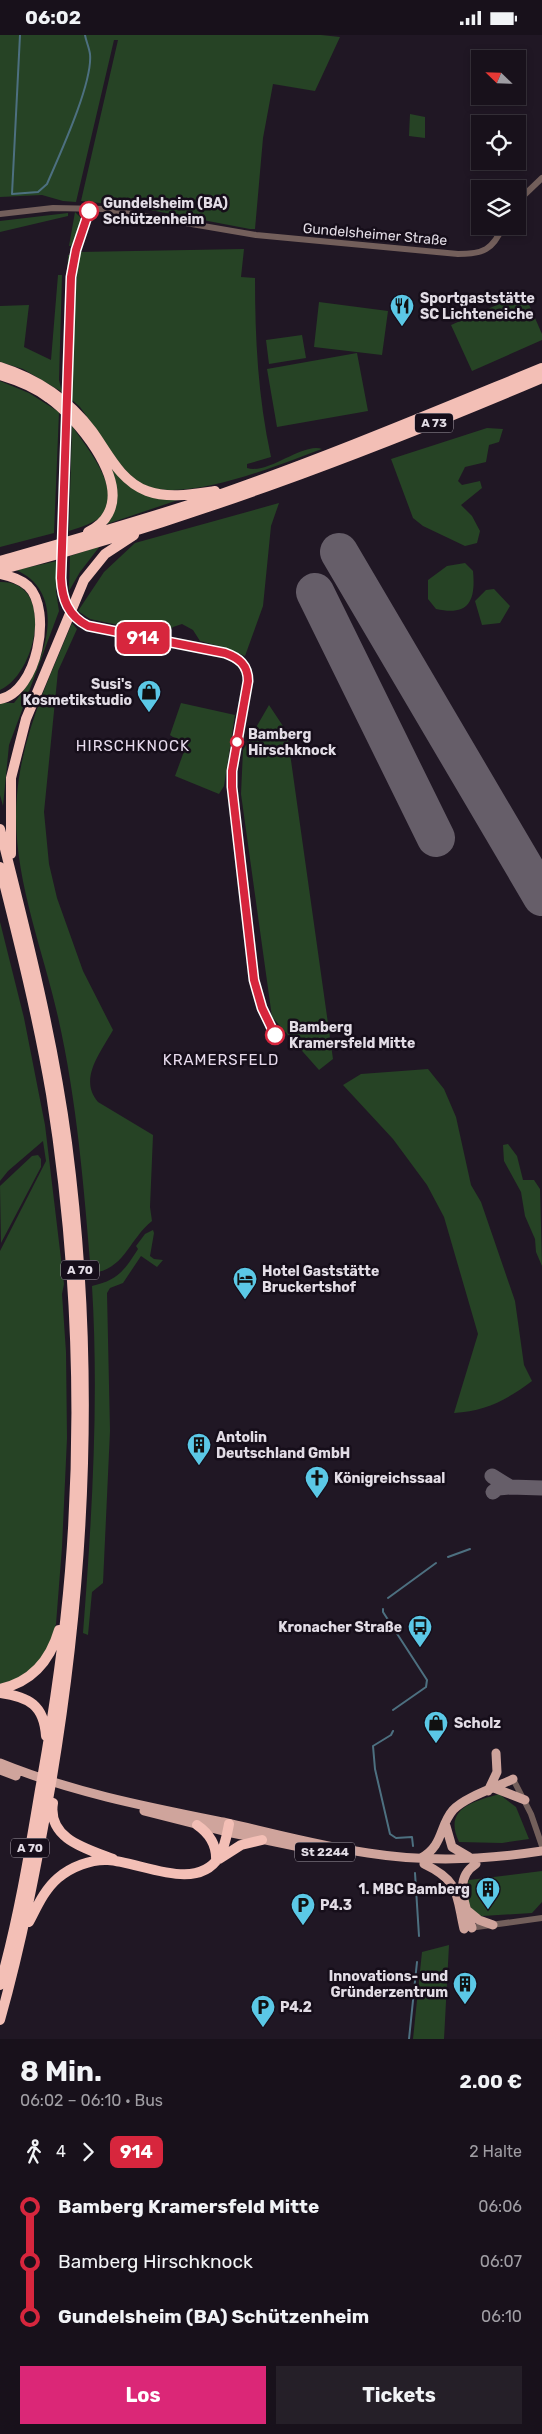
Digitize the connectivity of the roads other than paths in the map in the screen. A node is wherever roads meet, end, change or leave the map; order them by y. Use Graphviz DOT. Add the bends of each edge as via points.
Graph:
graph roads {
  1 [pos="542,178"];
  2 [pos="526,193"];
  3 [pos="0,214"];
  4 [pos="498,235"];
  5 [pos="0,367"];
  6 [pos="542,368"];
  7 [pos="0,375"];
  8 [pos="542,378"];
  9 [pos="55,398"];
  10 [pos="77,418"];
  11 [pos="232,490"];
  12 [pos="148,527"];
  13 [pos="76,543"];
  14 [pos="49,552"];
  15 [pos="0,561"];
  16 [pos="0,572"];
  17 [pos="0,699"];
  18 [pos="0,829"];
  19 [pos="0,867"];
  20 [pos="13,879"];
  21 [pos="67,1605"];
  22 [pos="0,1691"];
  23 [pos="496,1753"];
  24 [pos="45,1762"];
  25 [pos="0,1763"];
  26 [pos="0,1770"];
  27 [pos="18,1773"];
  28 [pos="52,1775"];
  29 [pos="513,1779"];
  30 [pos="491,1790"];
  31 [pos="77,1791"];
  32 [pos="525,1800"];
  33 [pos="446,1823"];
  34 [pos="197,1825"];
  35 [pos="228,1828"];
  36 [pos="262,1840"];
  37 [pos="542,1845"];
  38 [pos="542,1851"];
  39 [pos="524,1856"];
  40 [pos="542,1856"];
  41 [pos="216,1861"];
  42 [pos="423,1861"];
  43 [pos="474,1861"];
  44 [pos="123,1863"];
  45 [pos="467,1911"];
  46 [pos="542,1912"];
  47 [pos="542,1918"];
  48 [pos="530,1920"];
  49 [pos="542,1922"];
  50 [pos="493,1925"];
  51 [pos="468,1928"];
  52 [pos="22,1934"];
  53 [pos="0,1985"];
  54 [pos="0,2020"];
  1 -- 2 [label="street"];
  3 -- 4 [label="street, Gundelsheimer Straße" via="104,209 231,231 466,254 493,245"];
  5 -- 9 [label="highway" via="34,380"];
  6 -- 11 [label="highway, A 73" via="431,415"];
  7 -- 9 [label="highway"];
  8 -- 12 [label="highway, A 73" via="324,466"];
  9 -- 10 [label="highway"];
  10 -- 11 [label="highway" via="123,475 141,488 167,495"];
  10 -- 13 [label="highway" via="100,458 112,492 112,505 103,522"];
  11 -- 13 [label="highway, A 73"];
  12 -- 13 [label="highway, A 73"];
  12 -- 20 [label="highway" via="105,554 94,565 77,594 26,719 13,763 10,815"];
  13 -- 14 [label="highway, A 73"];
  14 -- 15 [label="highway, A 73"];
  14 -- 16 [label="highway, A 73"];
  16 -- 17 [label="highway" via="28,586 38,602 40,617 38,646 27,676 19,689"];
  18 -- 20 [label="highway, A 70"];
  19 -- 21 [label="highway, A 70" via="50,1092 69,1248 76,1384 75,1482"];
  20 -- 28 [label="highway, A 70" via="59,1090 73,1194 83,1310 85,1428 79,1571"];
  21 -- 22 [label="highway" via="54,1647 42,1665 25,1680"];
  21 -- 24 [label="highway, A 70"];
  22 -- 24 [label="highway" via="24,1698 38,1709 45,1726"];
  23 -- 30 [label="main road" via="497,1772"];
  24 -- 53 [label="highway, A 70" via="23,1885"];
  25 -- 27 [label="main road, St 2244"];
  26 -- 27 [label="main road, St 2244"];
  27 -- 31 [label="main road, St 2244"];
  28 -- 44 [label="highway" via="52,1813 58,1830 75,1844"];
  28 -- 52 [label="highway, A 70"];
  29 -- 30 [label="main road"];
  29 -- 32 [label="street"];
  30 -- 32 [label="main road"];
  30 -- 33 [label="main road" via="457,1806"];
  31 -- 34 [label="main road, St 2244"];
  31 -- 35 [label="main road, St 2244"];
  32 -- 37 [label="street"];
  33 -- 42 [label="main road" via="438,1843"];
  33 -- 43 [label="main road" via="452,1847"];
  34 -- 35 [label="main road, St 2244"];
  34 -- 41 [label="highway" via="213,1842"];
  35 -- 36 [label="main road, St 2244"];
  35 -- 41 [label="highway" via="223,1850"];
  35 -- 42 [label="main road, St 2244"];
  36 -- 41 [label="highway" via="241,1845"];
  36 -- 42 [label="main road, St 2244" via="370,1859"];
  38 -- 39 [label="main road, St 2244"];
  39 -- 40 [label="main road, St 2244"];
  39 -- 43 [label="main road, St 2244"];
  41 -- 44 [label="highway" via="208,1869 189,1874"];
  42 -- 43 [label="main road, St 2244"];
  42 -- 51 [label="main road" via="452,1881"];
  43 -- 45 [label="main road" via="462,1882"];
  44 -- 52 [label="highway" via="107,1860 86,1863 58,1877"];
  45 -- 50 [label="main road"];
  45 -- 51 [label="main road"];
  46 -- 48 [label="street"];
  47 -- 48 [label="street"];
  48 -- 49 [label="street"];
  48 -- 50 [label="street"];
  50 -- 51 [label="street"];
  52 -- 54 [label="highway, A 70"];
}
